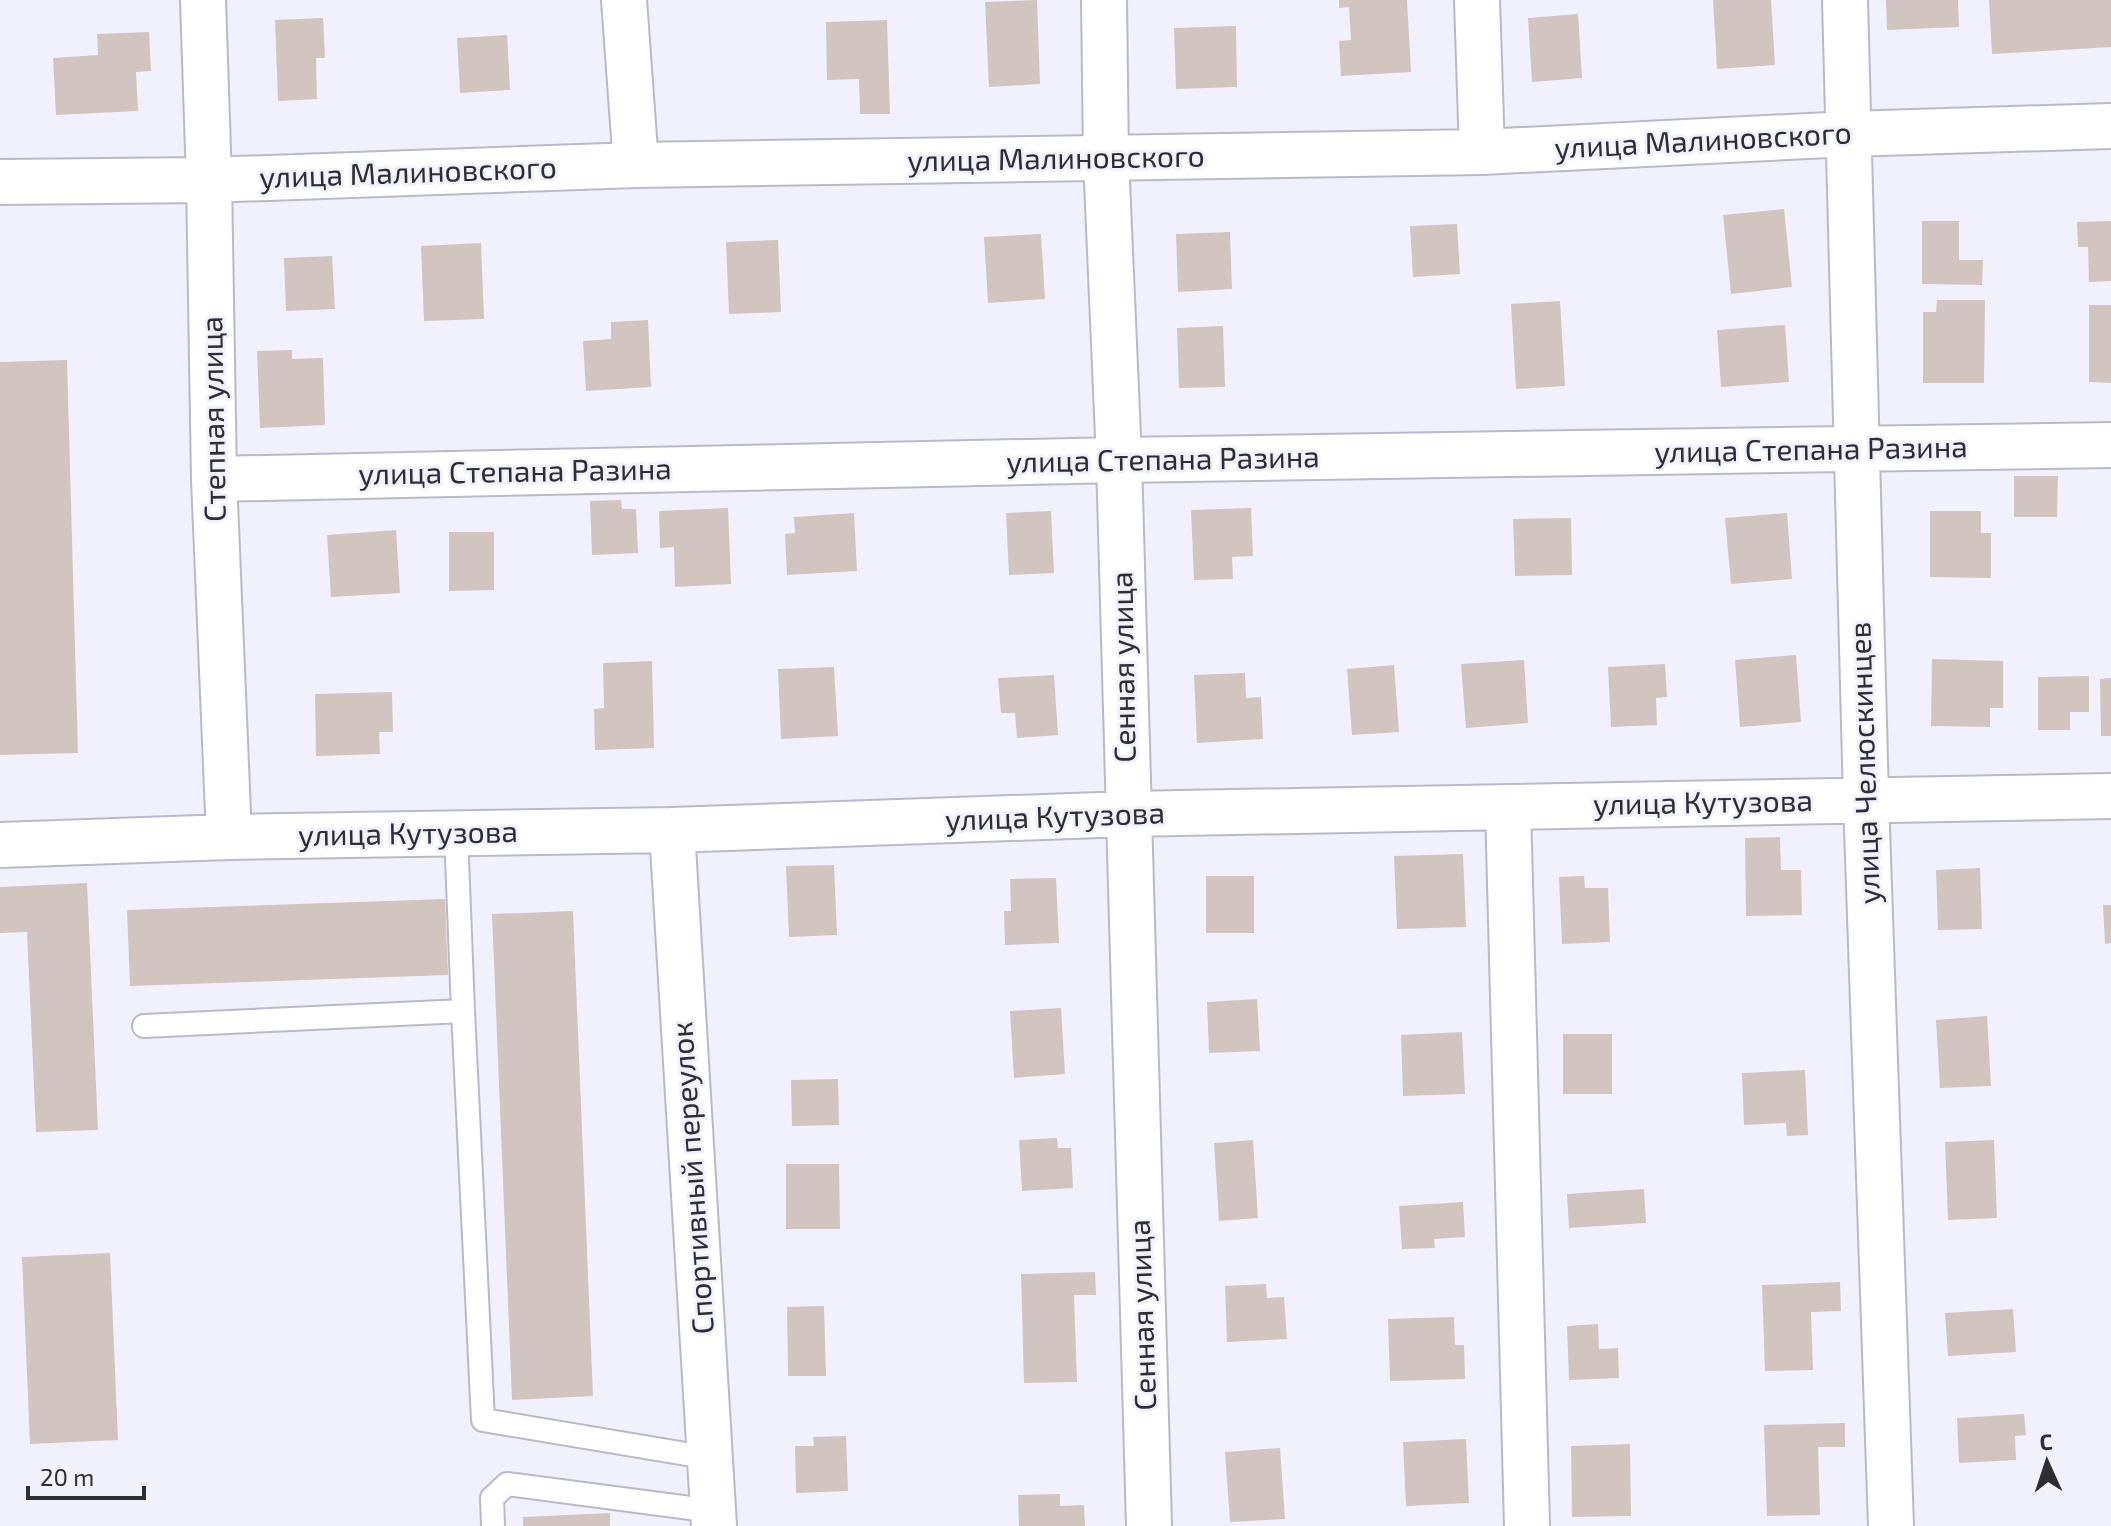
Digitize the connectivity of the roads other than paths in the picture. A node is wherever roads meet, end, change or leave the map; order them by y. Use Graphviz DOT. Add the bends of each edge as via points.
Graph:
graph roads {
  1 [pos="203,0"];
  2 [pos="624,0"];
  3 [pos="1104,0"];
  4 [pos="1477,0"];
  5 [pos="1845,0"];
  6 [pos="2111,126"];
  7 [pos="1849,134"];
  8 [pos="1482,152"];
  9 [pos="1106,158"];
  10 [pos="636,165"];
  11 [pos="209,180"];
  12 [pos="0,182"];
  13 [pos="2111,445"];
  14 [pos="1856,449"];
  15 [pos="1119,460"];
  16 [pos="214,479"];
  17 [pos="2111,796"];
  18 [pos="1866,799"];
  19 [pos="1508,807"];
  20 [pos="1128,814"];
  21 [pos="672,830"];
  22 [pos="456,833"];
  23 [pos="229,837"];
  24 [pos="0,845"];
  25 [pos="463,1011"];
  26 [pos="144,1026"];
  27 [pos="710,1458"];
  28 [pos="714,1519"];
  29 [pos="493,1526"];
  30 [pos="1149,1526"];
  31 [pos="1527,1526"];
  32 [pos="1891,1526"];
  1 -- 11 [label="street, Степная улица"];
  2 -- 10 [label="street"];
  3 -- 9 [label="street, Сенная улица"];
  4 -- 8 [label="street"];
  5 -- 7 [label="street, улица Челюскинцев"];
  6 -- 7 [label="street, улица Малиновского"];
  7 -- 8 [label="street, улица Малиновского"];
  7 -- 14 [label="street, улица Челюскинцев"];
  8 -- 9 [label="street, улица Малиновского"];
  9 -- 10 [label="street, улица Малиновского"];
  9 -- 15 [label="street, Сенная улица"];
  10 -- 11 [label="street, улица Малиновского"];
  11 -- 12 [label="street, улица Малиновского"];
  11 -- 16 [label="street, Степная улица"];
  13 -- 14 [label="street, улица Степана Разина"];
  14 -- 15 [label="street, улица Степана Разина"];
  14 -- 18 [label="street, улица Челюскинцев"];
  15 -- 16 [label="street, улица Степана Разина"];
  15 -- 20 [label="street, Сенная улица"];
  16 -- 23 [label="street, Степная улица"];
  17 -- 18 [label="street, улица Кутузова"];
  18 -- 19 [label="street, улица Кутузова"];
  18 -- 32 [label="street, улица Челюскинцев"];
  19 -- 20 [label="street, улица Кутузова"];
  19 -- 31 [label="street"];
  20 -- 21 [label="street, улица Кутузова"];
  20 -- 30 [label="street, Сенная улица"];
  21 -- 22 [label="street, улица Кутузова"];
  21 -- 27 [label="street, Спортивный переулок"];
  22 -- 23 [label="street, улица Кутузова"];
  22 -- 25 [label="lane"];
  23 -- 24 [label="street, улица Кутузова"];
  25 -- 26 [label="lane"];
  25 -- 27 [label="lane" via="483,1420"];
  27 -- 28 [label="street, Спортивный переулок"];
  28 -- 29 [label="lane" via="507,1484 492,1498"];
}
